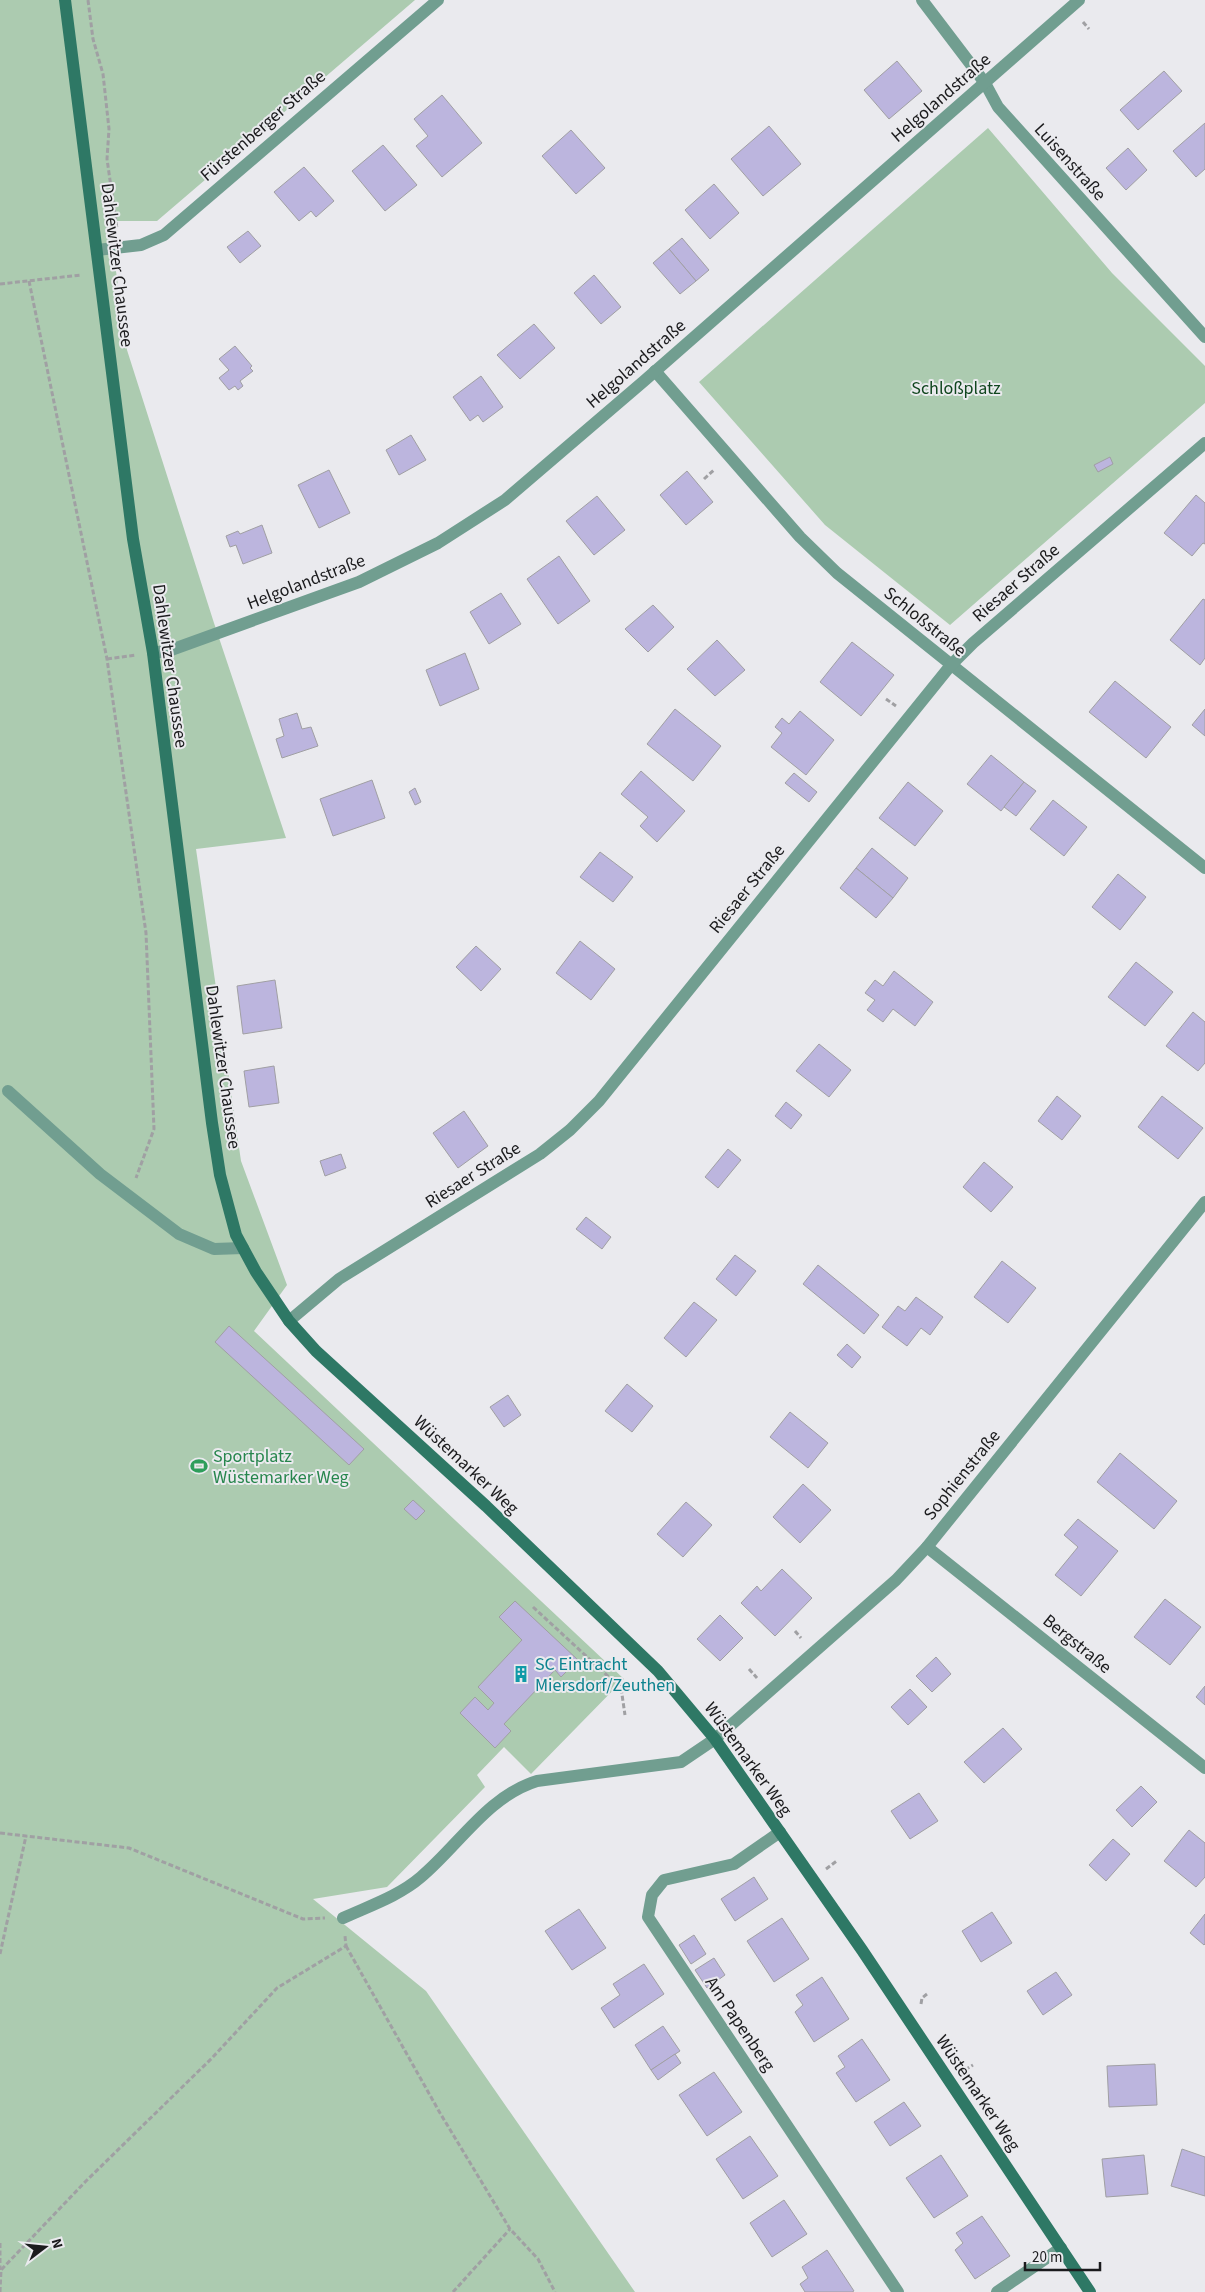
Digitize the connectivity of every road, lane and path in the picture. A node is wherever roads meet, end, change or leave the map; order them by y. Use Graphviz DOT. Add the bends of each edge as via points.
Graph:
graph roads {
  1 [pos="65,0"];
  2 [pos="88,0"];
  3 [pos="438,0"];
  4 [pos="922,0"];
  5 [pos="1080,0"];
  6 [pos="984,83"];
  7 [pos="120,247"];
  8 [pos="97,250"];
  9 [pos="74,276"];
  10 [pos="29,281"];
  11 [pos="0,284"];
  12 [pos="1205,337"];
  13 [pos="655,371"];
  14 [pos="1205,443"];
  15 [pos="152,653"];
  16 [pos="127,657"];
  17 [pos="107,659"];
  18 [pos="951,665"];
  19 [pos="1205,868"];
  20 [pos="8,1091"];
  21 [pos="129,1198"];
  22 [pos="1205,1202"];
  23 [pos="243,1248"];
  24 [pos="288,1321"];
  25 [pos="927,1547"];
  26 [pos="533,1607"];
  27 [pos="620,1681"];
  28 [pos="632,1686"];
  29 [pos="625,1715"];
  30 [pos="715,1739"];
  31 [pos="1205,1768"];
  32 [pos="780,1832"];
  33 [pos="0,1833"];
  34 [pos="26,1836"];
  35 [pos="343,1918"];
  36 [pos="346,1946"];
  37 [pos="0,1954"];
  38 [pos="510,2229"];
  39 [pos="0,2243"];
  40 [pos="1061,2248"];
  41 [pos="0,2270"];
  42 [pos="0,2292"];
  43 [pos="453,2292"];
  44 [pos="555,2292"];
  45 [pos="898,2292"];
  46 [pos="997,2292"];
  47 [pos="1090,2292"];
  1 -- 8 [label="main road, Dahlewitzer Chaussee"];
  2 -- 7 [label="path" via="93,39 103,74 109,129 107,159"];
  3 -- 7 [label="street, Fürstenberger Straße" via="164,235 141,245"];
  4 -- 6 [label="street, Luisenstraße"];
  5 -- 6 [label="street, Helgolandstraße"];
  6 -- 12 [label="street, Luisenstraße" via="998,108"];
  6 -- 13 [label="street, Helgolandstraße"];
  7 -- 8 [label="street, Fürstenberger Straße"];
  8 -- 15 [label="main road, Dahlewitzer Chaussee" via="133,539"];
  9 -- 10 [label="path"];
  10 -- 11 [label="path"];
  10 -- 17 [label="path"];
  13 -- 15 [label="street, Helgolandstraße" via="504,500 438,543 359,582 171,650"];
  13 -- 18 [label="street, Schloßstraße" via="800,537 837,573"];
  14 -- 18 [label="street, Riesaer Straße"];
  15 -- 23 [label="main road, Dahlewitzer Chaussee" via="213,1132 220,1175 236,1235"];
  16 -- 17 [label="path"];
  17 -- 21 [label="path" via="147,953 154,1129"];
  18 -- 19 [label="street, Schloßstraße"];
  18 -- 24 [label="street, Riesaer Straße" via="599,1101 576,1124 540,1154 339,1279"];
  20 -- 21 [label="street"];
  21 -- 23 [label="street" via="179,1234 214,1249"];
  22 -- 25 [label="street, Sophienstraße"];
  23 -- 24 [label="main road, Dahlewitzer Chaussee"];
  24 -- 30 [label="main road, Wüstemarker Weg" via="316,1351 486,1506 651,1664"];
  25 -- 30 [label="street, Sophienstraße" via="896,1580"];
  25 -- 31 [label="street, Bergstraße"];
  26 -- 27 [label="path" via="610,1678"];
  27 -- 28 [label="path"];
  27 -- 29 [label="path"];
  30 -- 32 [label="main road, Wüstemarker Weg"];
  30 -- 35 [label="street, Sophienstraße" via="682,1762 520,1786 480,1817 420,1878"];
  32 -- 40 [label="main road, Wüstemarker Weg"];
  32 -- 45 [label="street, Am Papenberg" via="734,1864 664,1880 652,1895 648,1918"];
  33 -- 34 [label="path"];
  34 -- 35 [label="path" via="129,1848 303,1919"];
  34 -- 37 [label="path"];
  35 -- 36 [label="path"];
  36 -- 38 [label="path"];
  36 -- 41 [label="path" via="277,1988 212,2058"];
  38 -- 43 [label="path"];
  38 -- 44 [label="path" via="538,2259"];
  39 -- 41 [label="path"];
  40 -- 46 [label="street"];
  40 -- 47 [label="main road, Wüstemarker Weg"];
  41 -- 42 [label="path"];
}
